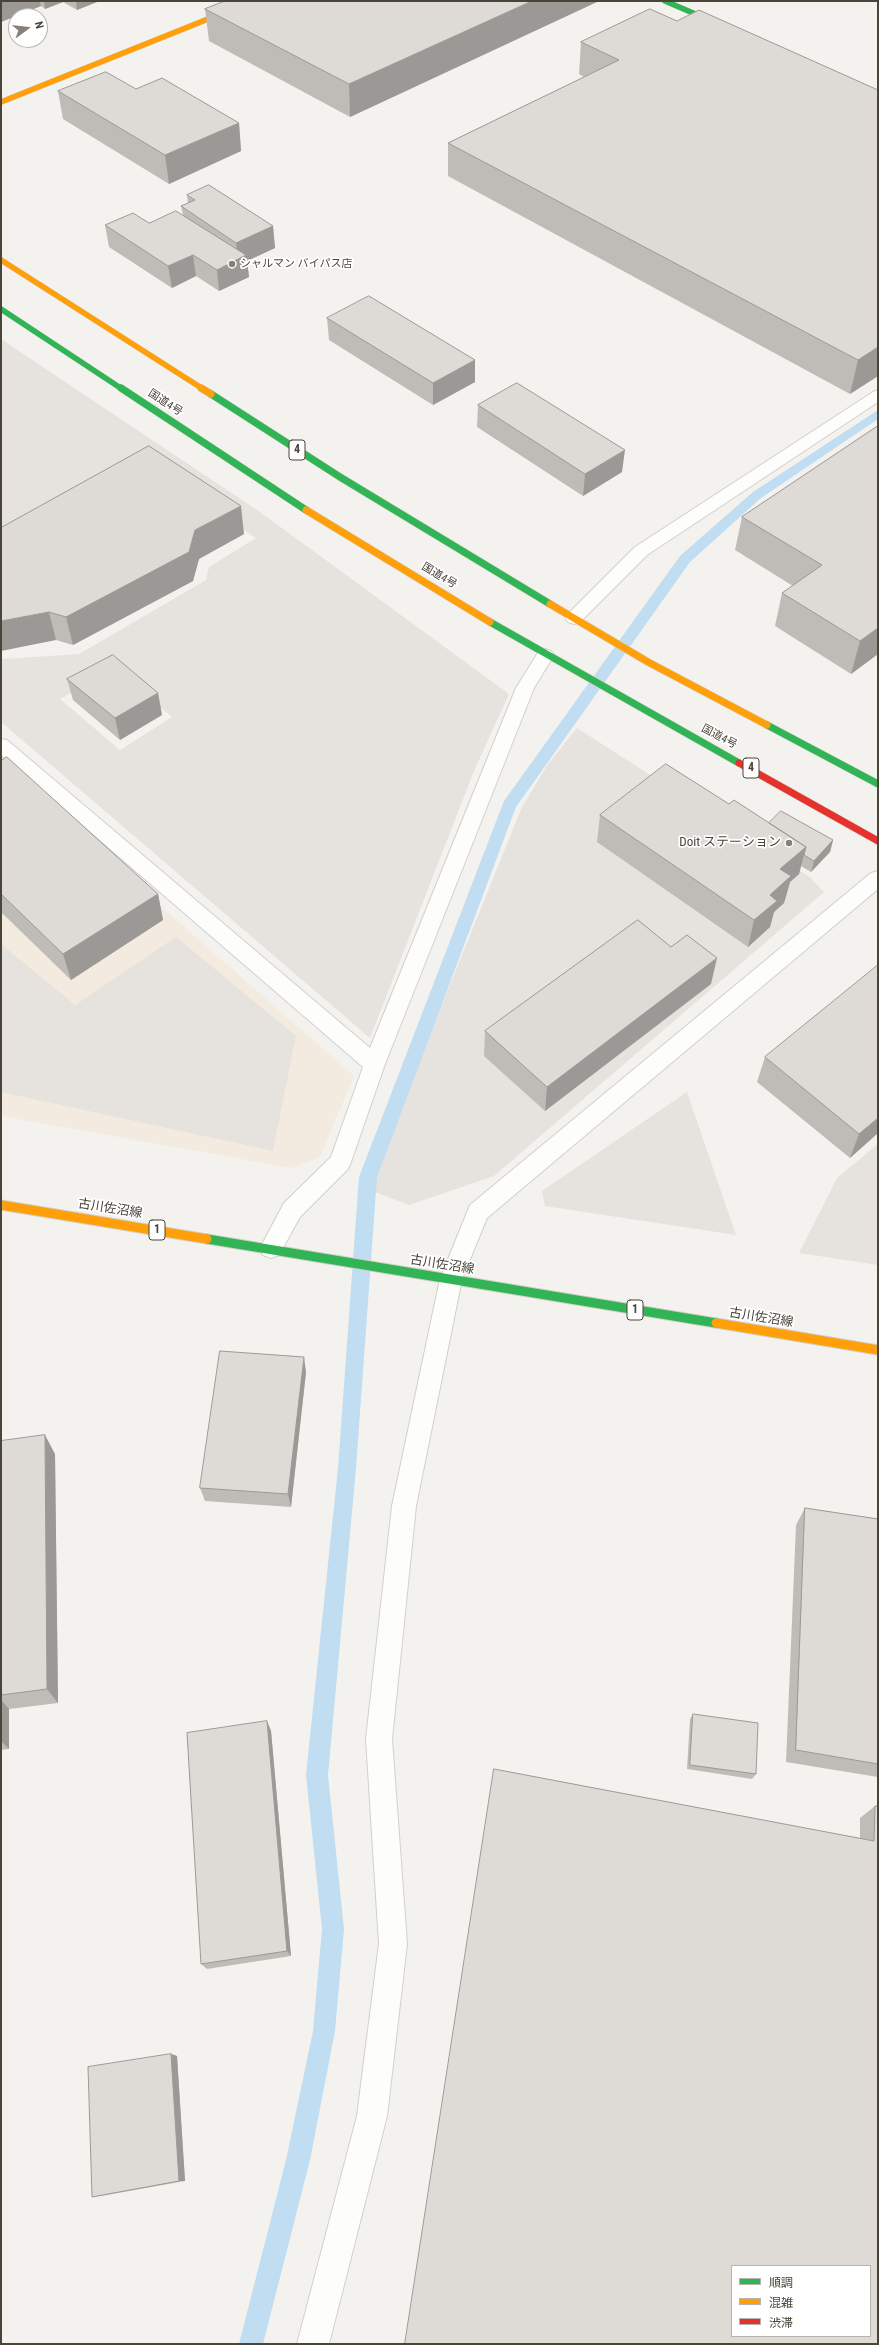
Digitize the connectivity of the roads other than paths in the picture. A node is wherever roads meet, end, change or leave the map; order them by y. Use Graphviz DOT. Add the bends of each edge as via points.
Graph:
graph roads {
  1 [pos="253,1"];
  2 [pos="665,1"];
  3 [pos="729,29"];
  4 [pos="1,102"];
  5 [pos="1,260"];
  6 [pos="1,309"];
  7 [pos="878,394"];
  8 [pos="574,618"];
  9 [pos="545,655"];
  10 [pos="1,745"];
  11 [pos="878,784"];
  12 [pos="878,841"];
  13 [pos="878,878"];
  14 [pos="374,1064"];
  15 [pos="1,1204"];
  16 [pos="271,1248"];
  17 [pos="451,1279"];
  18 [pos="878,1350"];
  19 [pos="313,2344"];
  1 -- 4 [label="main road"];
  2 -- 3 [label="main road"];
  5 -- 8 [label="main road, 4" via="340,477"];
  6 -- 9 [label="main road, 国道4号 / 4" via="300,506"];
  7 -- 8 [label="street" via="641,551"];
  8 -- 11 [label="main road, 4" via="648,662"];
  9 -- 12 [label="main road, 国道4号 / 4"];
  9 -- 14 [label="street" via="525,688"];
  10 -- 14 [label="street"];
  13 -- 17 [label="street" via="478,1212"];
  14 -- 16 [label="street" via="340,1162 292,1210"];
  15 -- 16 [label="main road, 古川佐沼線 / 1"];
  16 -- 17 [label="main road, 古川佐沼線 / 1"];
  17 -- 18 [label="main road, 古川佐沼線 / 1"];
  17 -- 19 [label="street" via="404,1506 379,1739 393,1944 372,2116"];
}
